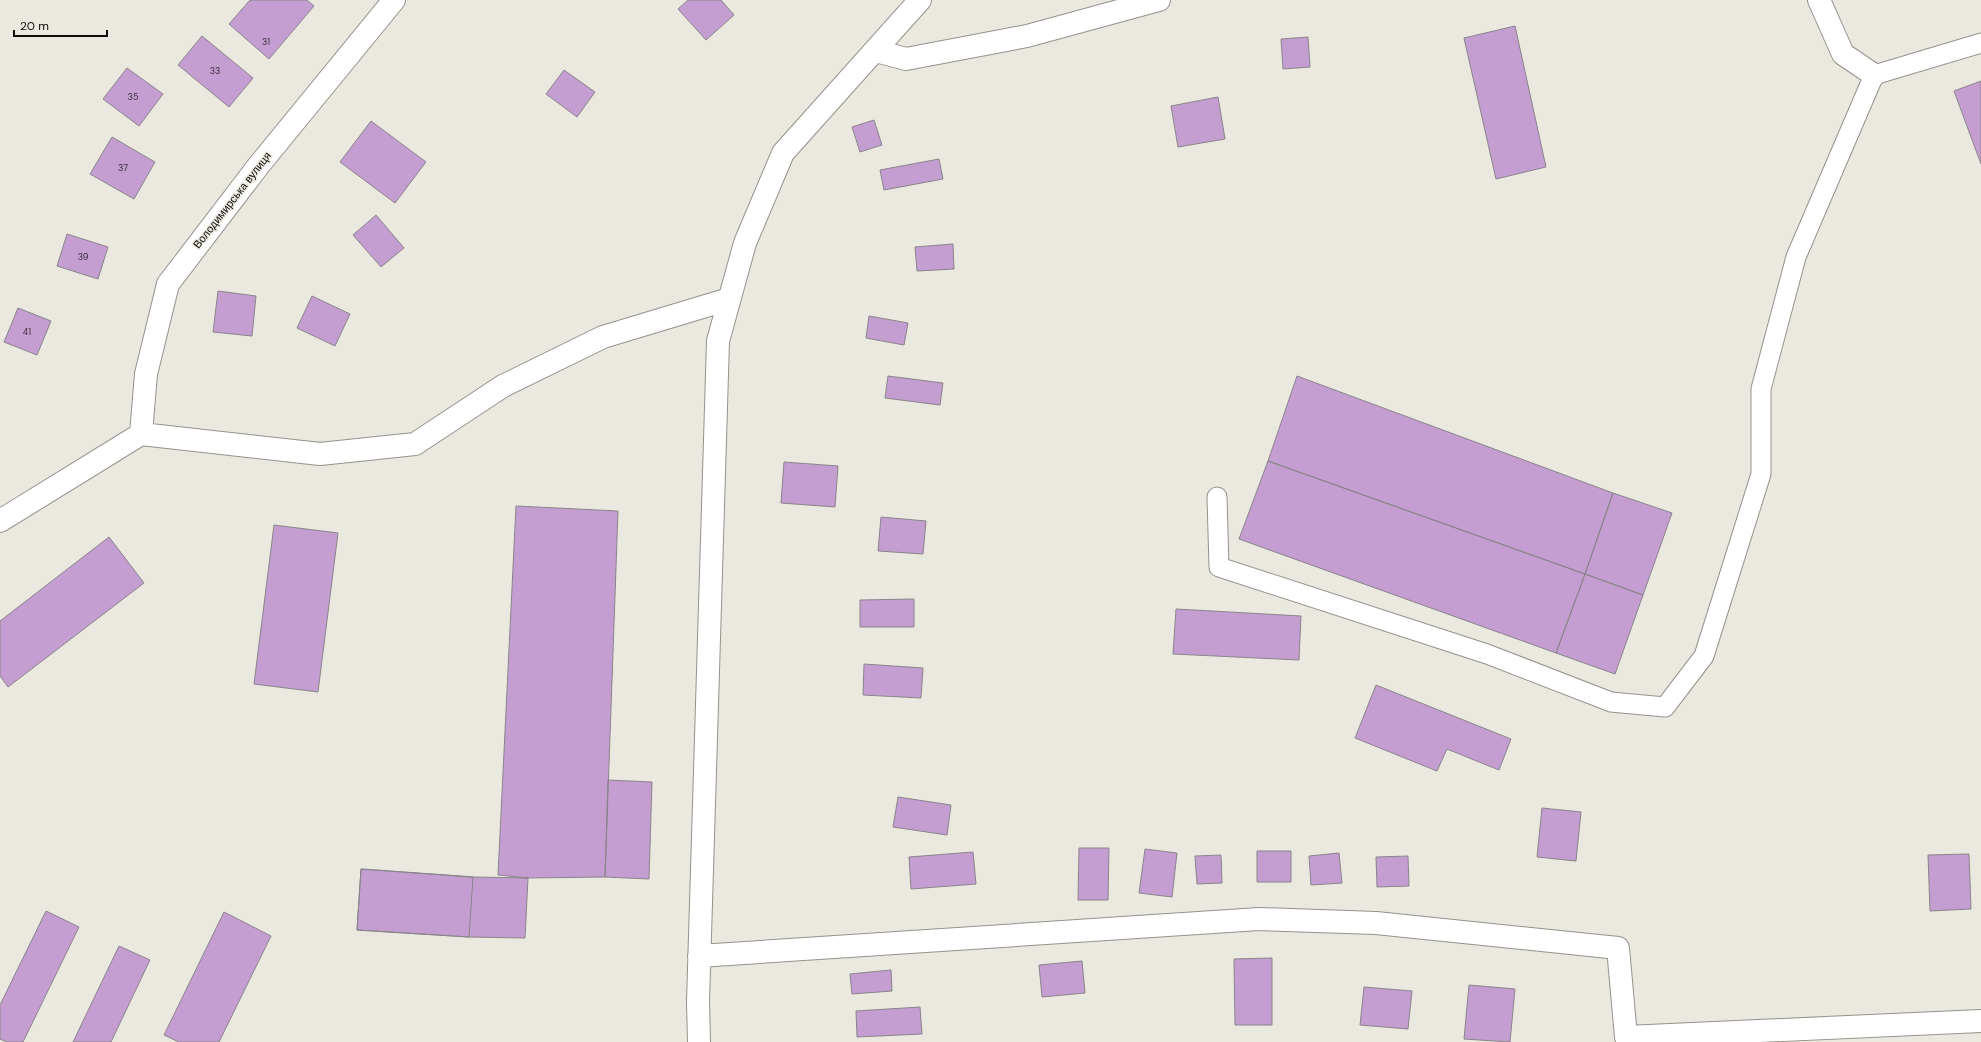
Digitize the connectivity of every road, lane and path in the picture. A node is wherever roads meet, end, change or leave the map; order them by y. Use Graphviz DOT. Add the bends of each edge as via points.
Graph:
graph roads {
  1 [pos="394,0"];
  2 [pos="920,0"];
  3 [pos="1159,0"];
  4 [pos="1819,0"];
  5 [pos="1981,43"];
  6 [pos="876,51"];
  7 [pos="1874,75"];
  8 [pos="729,299"];
  9 [pos="141,434"];
  10 [pos="1217,497"];
  11 [pos="0,521"];
  12 [pos="700,956"];
  13 [pos="1981,1021"];
  14 [pos="1626,1039"];
  15 [pos="699,1042"];
  1 -- 9 [label="street, Володимирська вулиця" via="259,164 168,284 146,374"];
  2 -- 6 [label="street"];
  3 -- 6 [label="street" via="1027,36 906,59"];
  4 -- 7 [label="street" via="1842,54"];
  5 -- 7 [label="lane"];
  6 -- 8 [label="street" via="783,153 745,243"];
  7 -- 10 [label="lane" via="1796,257 1761,389 1761,474 1704,656 1665,707 1611,702 1487,654 1220,568"];
  8 -- 9 [label="street" via="603,336 503,386 415,444 320,454"];
  8 -- 12 [label="street" via="718,341"];
  9 -- 11 [label="street"];
  12 -- 14 [label="street" via="1259,919 1376,923 1618,948"];
  12 -- 15 [label="street"];
  13 -- 14 [label="street"];
}
